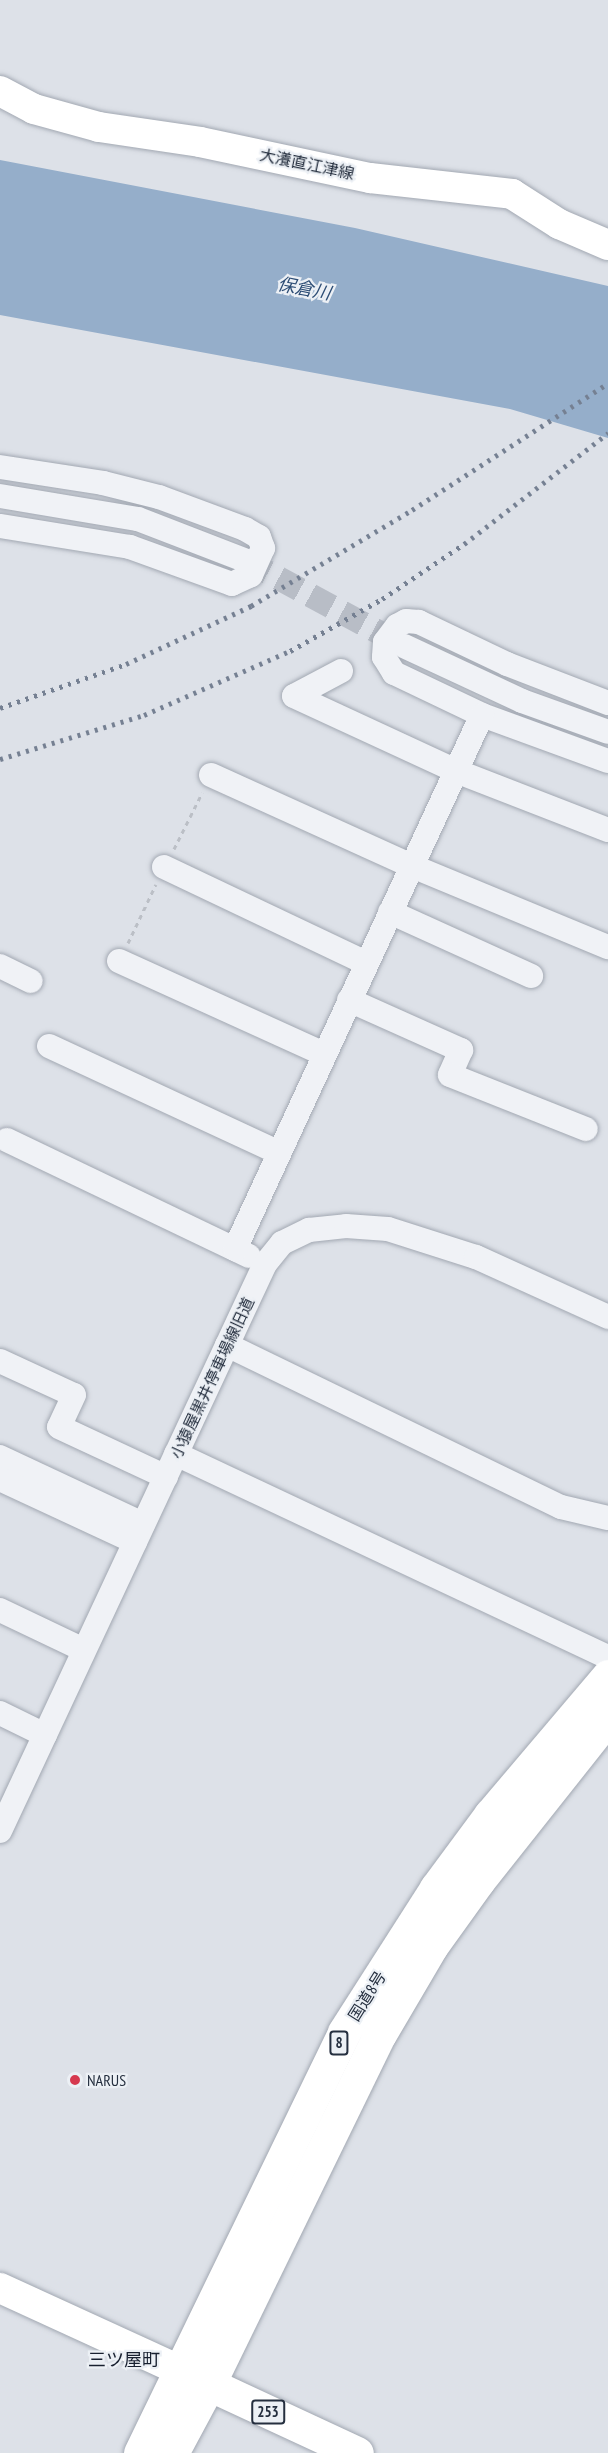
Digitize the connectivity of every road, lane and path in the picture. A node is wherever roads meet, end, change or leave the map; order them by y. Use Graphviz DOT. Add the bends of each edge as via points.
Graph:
graph roads {
  1 [pos="0,91"];
  2 [pos="608,245"];
  3 [pos="0,467"];
  4 [pos="0,496"];
  5 [pos="0,526"];
  6 [pos="247,561"];
  7 [pos="404,646"];
  8 [pos="341,671"];
  9 [pos="608,703"];
  10 [pos="482,715"];
  11 [pos="608,732"];
  12 [pos="608,761"];
  13 [pos="456,771"];
  14 [pos="211,775"];
  15 [pos="608,830"];
  16 [pos="412,866"];
  17 [pos="164,867"];
  18 [pos="390,912"];
  19 [pos="608,947"];
  20 [pos="119,961"];
  21 [pos="366,963"];
  22 [pos="0,966"];
  23 [pos="531,976"];
  24 [pos="31,981"];
  25 [pos="349,1000"];
  26 [pos="49,1046"];
  27 [pos="324,1054"];
  28 [pos="586,1129"];
  29 [pos="6,1140"];
  30 [pos="279,1153"];
  31 [pos="235,1249"];
  32 [pos="265,1264"];
  33 [pos="608,1317"];
  34 [pos="227,1345"];
  35 [pos="0,1361"];
  36 [pos="176,1454"];
  37 [pos="0,1457"];
  38 [pos="166,1477"];
  39 [pos="0,1479"];
  40 [pos="608,1518"];
  41 [pos="139,1533"];
  42 [pos="0,1610"];
  43 [pos="84,1650"];
  44 [pos="608,1657"];
  45 [pos="608,1676"];
  46 [pos="0,1713"];
  47 [pos="608,1717"];
  48 [pos="45,1735"];
  49 [pos="1,1826"];
  50 [pos="0,2288"];
  51 [pos="179,2370"];
  52 [pos="209,2384"];
  53 [pos="140,2453"];
  54 [pos="172,2453"];
  55 [pos="357,2453"];
  1 -- 2 [label="main road, 大瀁直江津線" via="34,109 99,127 200,142 370,178 512,194 559,224"];
  3 -- 5 [label="street" via="104,483 159,497 244,529 259,537 263,548 251,575 231,584 130,547"];
  4 -- 6 [label="street" via="138,519"];
  7 -- 11 [label="street" via="522,701"];
  8 -- 13 [label="street" via="294,696"];
  9 -- 10 [label="street" via="507,664 419,622 406,621 397,626 384,650 394,673"];
  10 -- 12 [label="street"];
  10 -- 13 [label="street"];
  13 -- 15 [label="street"];
  13 -- 16 [label="street"];
  14 -- 16 [label="street"];
  16 -- 18 [label="street"];
  16 -- 19 [label="street"];
  17 -- 21 [label="street"];
  18 -- 21 [label="street"];
  18 -- 23 [label="street"];
  20 -- 27 [label="street"];
  21 -- 25 [label="street"];
  22 -- 24 [label="street"];
  25 -- 27 [label="street"];
  25 -- 28 [label="street" via="461,1050 450,1075"];
  26 -- 30 [label="street"];
  27 -- 30 [label="street"];
  29 -- 31 [label="street"];
  30 -- 31 [label="street"];
  31 -- 32 [label="street"];
  32 -- 33 [label="street, 小猿屋黒井停車場線旧道" via="295,1234 346,1226 388,1229 476,1257"];
  32 -- 34 [label="street, 小猿屋黒井停車場線旧道"];
  34 -- 36 [label="street, 小猿屋黒井停車場線旧道"];
  34 -- 40 [label="street" via="561,1507"];
  35 -- 38 [label="street" via="74,1395 59,1427"];
  36 -- 38 [label="street, 小猿屋黒井停車場線旧道"];
  36 -- 44 [label="street"];
  37 -- 41 [label="street"];
  38 -- 41 [label="street, 小猿屋黒井停車場線旧道"];
  39 -- 41 [label="street"];
  41 -- 43 [label="street, 小猿屋黒井停車場線旧道"];
  42 -- 43 [label="street"];
  43 -- 48 [label="street, 小猿屋黒井停車場線旧道"];
  45 -- 51 [label="highway, 国道8号 / 8" via="449,1870 344,2032"];
  46 -- 48 [label="street"];
  47 -- 52 [label="highway, 国道8号 / 8" via="431,1947 380,2034"];
  48 -- 49 [label="street, 小猿屋黒井停車場線旧道"];
  50 -- 51 [label="main road"];
  51 -- 52 [label="highway, 253"];
  51 -- 53 [label="highway, 国道8号 / 8"];
  52 -- 54 [label="highway, 国道8号 / 8"];
  52 -- 55 [label="highway, 253"];
}
